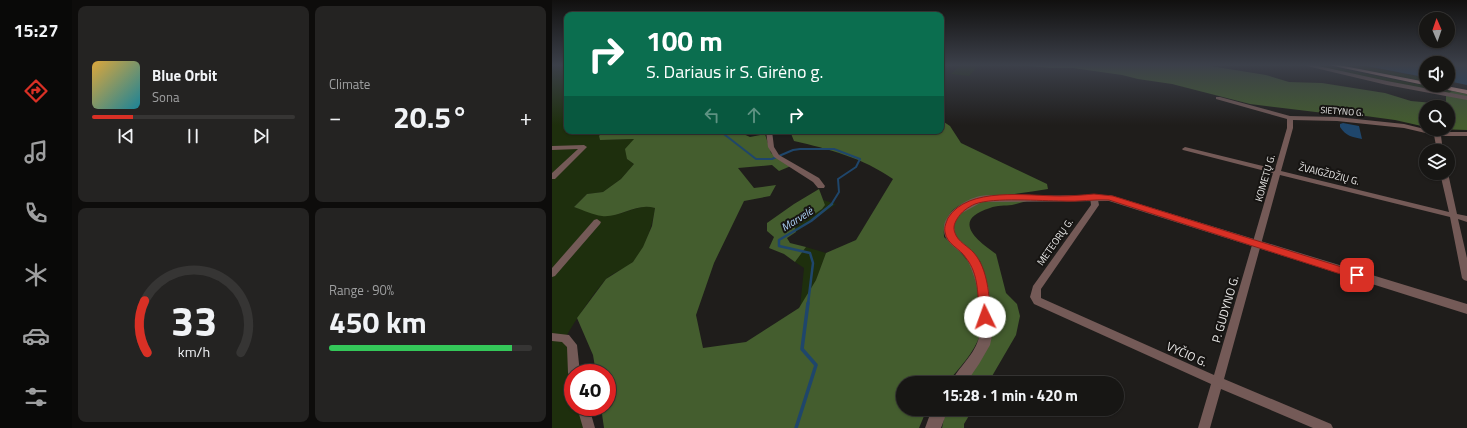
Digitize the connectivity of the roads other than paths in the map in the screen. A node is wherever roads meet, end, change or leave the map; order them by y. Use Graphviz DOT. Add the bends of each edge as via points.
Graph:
graph roads {
  1 [pos="1396,85"];
  2 [pos="1455,90"];
  3 [pos="1467,92"];
  4 [pos="1218,98"];
  5 [pos="1467,98"];
  6 [pos="1290,118"];
  7 [pos="1419,130"];
  8 [pos="769,134"];
  9 [pos="1455,134"];
  10 [pos="1467,134"];
  11 [pos="552,148"];
  12 [pos="1185,149"];
  13 [pos="1277,171"];
  14 [pos="552,177"];
  15 [pos="1446,180"];
  16 [pos="821,186"];
  17 [pos="1094,197"];
  18 [pos="1453,215"];
  19 [pos="1467,219"];
  20 [pos="597,222"];
  21 [pos="1257,244"];
  22 [pos="552,274"];
  23 [pos="1467,278"];
  24 [pos="1037,301"];
  25 [pos="1467,310"];
  26 [pos="552,337"];
  27 [pos="573,364"];
  28 [pos="962,376"];
  29 [pos="1218,382"];
  30 [pos="586,416"];
  31 [pos="937,416"];
  32 [pos="589,428"];
  33 [pos="933,428"];
  34 [pos="1204,428"];
  35 [pos="1327,428"];
  1 -- 5 [label="street"];
  2 -- 3 [label="main road"];
  4 -- 6 [label="street, SIETYNO G."];
  6 -- 7 [label="street, SIETYNO G." via="1373,122"];
  6 -- 13 [label="street, KOMETŲ G." via="1290,128"];
  8 -- 16 [label="street" via="771,147 778,157 816,180"];
  9 -- 10 [label="street, SIETYNO G."];
  11 -- 14 [label="street" via="584,147"];
  12 -- 13 [label="street, ŽVAIGŽDŽIŲ G."];
  13 -- 18 [label="street, ŽVAIGŽDŽIŲ G."];
  13 -- 21 [label="street, KOMETŲ G."];
  15 -- 18 [label="street"];
  17 -- 21 [label="street" via="1120,200"];
  17 -- 24 [label="street, METEORŲ G." via="1095,205 1036,288"];
  17 -- 28 [label="street" via="981,199 957,211 949,224 949,232 953,240 970,256 983,285 986,331 983,344"];
  18 -- 19 [label="street, ŽVAIGŽDŽIŲ G."];
  18 -- 23 [label="street"];
  20 -- 22 [label="street"];
  21 -- 25 [label="street"];
  21 -- 29 [label="street, P. GUDYNO G."];
  24 -- 29 [label="street, VYČIO G."];
  26 -- 27 [label="street" via="565,338 572,345"];
  29 -- 34 [label="street, P. GUDYNO G."];
  29 -- 35 [label="street, VYČIO G."];
  30 -- 32 [label="street"];
  31 -- 33 [label="street"];
}
